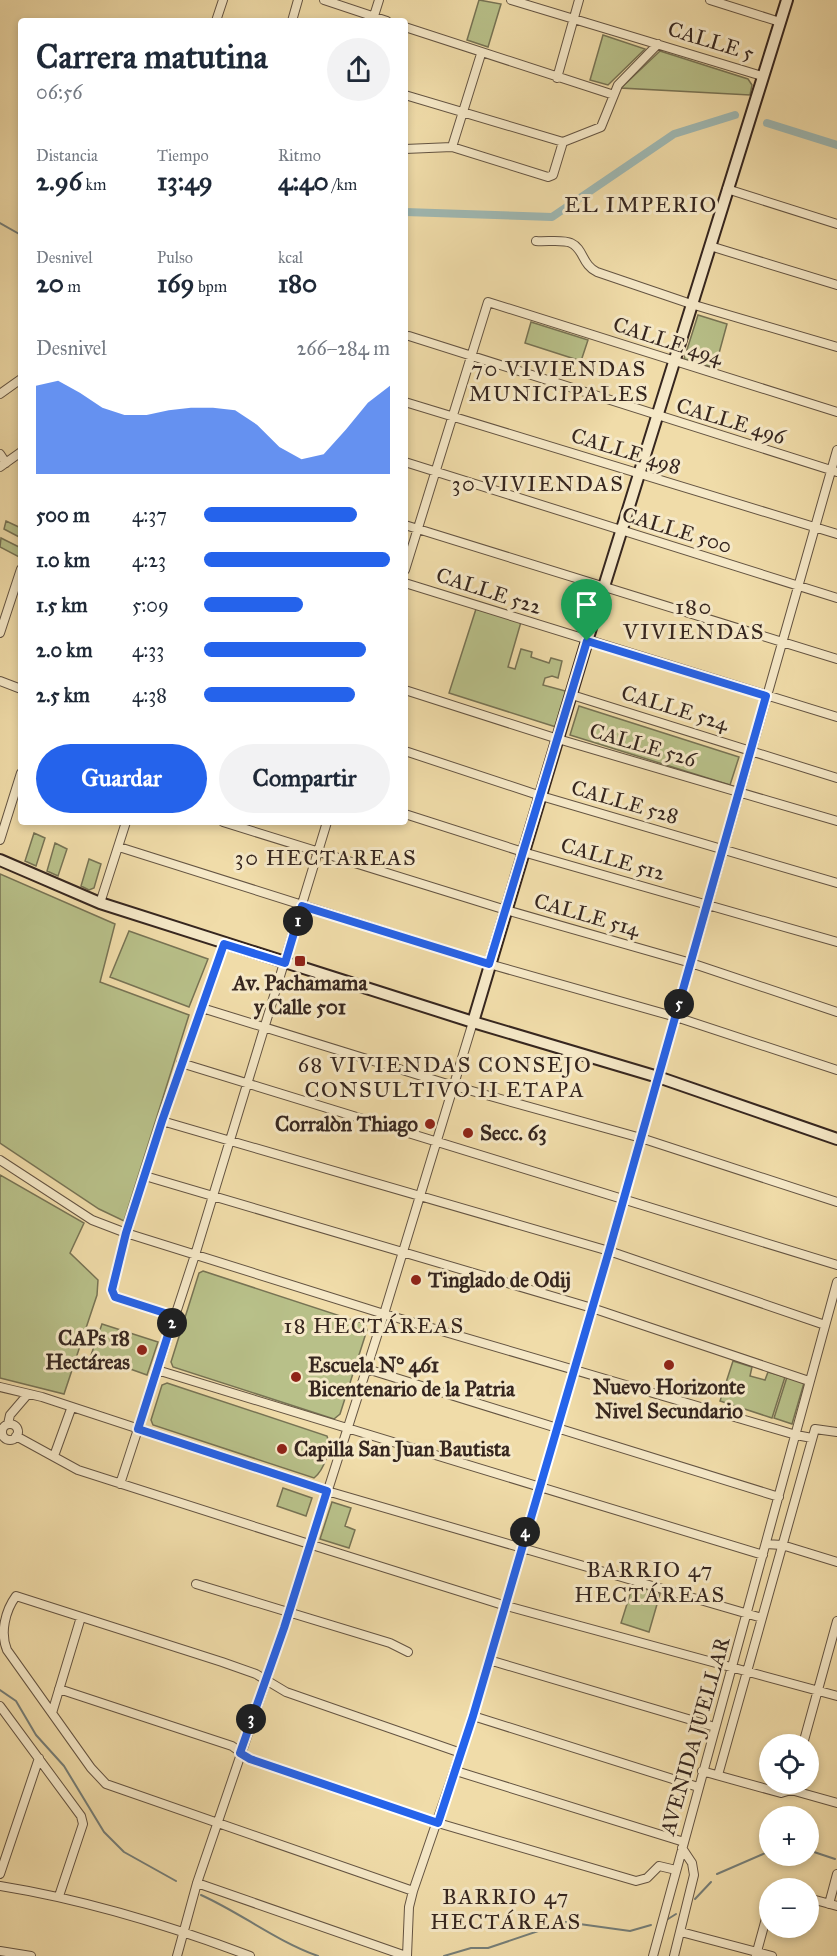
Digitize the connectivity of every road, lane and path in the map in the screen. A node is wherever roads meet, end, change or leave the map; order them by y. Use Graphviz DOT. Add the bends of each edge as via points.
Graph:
graph roads {
  1 [pos="223,0"];
  2 [pos="298,0"];
  3 [pos="324,0"];
  4 [pos="379,0"];
  5 [pos="511,0"];
  6 [pos="579,0"];
  7 [pos="710,0"];
  8 [pos="786,0"];
  9 [pos="217,18"];
  10 [pos="293,18"];
  11 [pos="370,18"];
  12 [pos="373,18"];
  13 [pos="574,19"];
  14 [pos="780,22"];
  15 [pos="408,28"];
  16 [pos="658,44"];
  17 [pos="481,54"];
  18 [pos="762,76"];
  19 [pos="556,78"];
  20 [pos="614,95"];
  21 [pos="408,96"];
  22 [pos="462,113"];
  23 [pos="563,142"];
  24 [pos="452,147"];
  25 [pos="408,149"];
  26 [pos="727,189"];
  27 [pos="837,224"];
  28 [pos="536,241"];
  29 [pos="710,246"];
  30 [pos="837,285"];
  31 [pos="692,304"];
  32 [pos="409,336"];
  33 [pos="837,347"];
  34 [pos="471,357"];
  35 [pos="674,362"];
  36 [pos="18,382"];
  37 [pos="0,394"];
  38 [pos="408,403"];
  39 [pos="837,412"];
  40 [pos="452,416"];
  41 [pos="657,417"];
  42 [pos="837,450"];
  43 [pos="0,454"];
  44 [pos="18,454"];
  45 [pos="408,463"];
  46 [pos="3,465"];
  47 [pos="434,471"];
  48 [pos="834,472"];
  49 [pos="639,474"];
  50 [pos="408,526"];
  51 [pos="815,527"];
  52 [pos="417,529"];
  53 [pos="622,532"];
  54 [pos="837,534"];
  55 [pos="408,560"];
  56 [pos="18,578"];
  57 [pos="408,584"];
  58 [pos="798,585"];
  59 [pos="605,586"];
  60 [pos="837,598"];
  61 [pos="0,633"];
  62 [pos="587,641"];
  63 [pos="783,642"];
  64 [pos="837,659"];
  65 [pos="0,681"];
  66 [pos="18,689"];
  67 [pos="408,691"];
  68 [pos="572,695"];
  69 [pos="766,696"];
  70 [pos="837,717"];
  71 [pos="558,739"];
  72 [pos="752,751"];
  73 [pos="408,752"];
  74 [pos="837,778"];
  75 [pos="18,783"];
  76 [pos="740,792"];
  77 [pos="541,796"];
  78 [pos="408,815"];
  79 [pos="837,821"];
  80 [pos="125,825"];
  81 [pos="233,825"];
  82 [pos="326,825"];
  83 [pos="0,840"];
  84 [pos="118,847"];
  85 [pos="724,849"];
  86 [pos="319,850"];
  87 [pos="523,852"];
  88 [pos="0,860"];
  89 [pos="837,883"];
  90 [pos="100,903"];
  91 [pos="302,906"];
  92 [pos="708,906"];
  93 [pos="506,910"];
  94 [pos="837,942"];
  95 [pos="224,944"];
  96 [pos="285,963"];
  97 [pos="691,963"];
  98 [pos="489,964"];
  99 [pos="202,1008"];
  100 [pos="837,1012"];
  101 [pos="676,1017"];
  102 [pos="473,1023"];
  103 [pos="265,1028"];
  104 [pos="181,1064"];
  105 [pos="837,1070"];
  106 [pos="658,1077"];
  107 [pos="248,1085"];
  108 [pos="454,1086"];
  109 [pos="162,1121"];
  110 [pos="641,1138"];
  111 [pos="837,1138"];
  112 [pos="229,1141"];
  113 [pos="436,1143"];
  114 [pos="0,1160"];
  115 [pos="145,1176"];
  116 [pos="212,1196"];
  117 [pos="419,1198"];
  118 [pos="624,1198"];
  119 [pos="837,1202"];
  120 [pos="126,1233"];
  121 [pos="609,1251"];
  122 [pos="403,1254"];
  123 [pos="195,1255"];
  124 [pos="837,1265"];
  125 [pos="837,1282"];
  126 [pos="835,1298"];
  127 [pos="592,1308"];
  128 [pos="384,1314"];
  129 [pos="174,1316"];
  130 [pos="825,1325"];
  131 [pos="574,1368"];
  132 [pos="367,1369"];
  133 [pos="157,1370"];
  134 [pos="809,1381"];
  135 [pos="0,1387"];
  136 [pos="28,1394"];
  137 [pos="71,1408"];
  138 [pos="8,1424"];
  139 [pos="557,1428"];
  140 [pos="138,1429"];
  141 [pos="347,1429"];
  142 [pos="837,1432"];
  143 [pos="16,1436"];
  144 [pos="796,1436"];
  145 [pos="812,1438"];
  146 [pos="51,1455"];
  147 [pos="120,1484"];
  148 [pos="539,1485"];
  149 [pos="327,1491"];
  150 [pos="779,1497"];
  151 [pos="309,1544"];
  152 [pos="766,1544"];
  153 [pos="782,1545"];
  154 [pos="520,1548"];
  155 [pos="763,1555"];
  156 [pos="837,1562"];
  157 [pos="196,1584"];
  158 [pos="503,1605"];
  159 [pos="289,1611"];
  160 [pos="747,1614"];
  161 [pos="81,1617"];
  162 [pos="762,1618"];
  163 [pos="837,1621"];
  164 [pos="408,1652"];
  165 [pos="489,1660"];
  166 [pos="732,1669"];
  167 [pos="748,1672"];
  168 [pos="264,1682"];
  169 [pos="59,1689"];
  170 [pos="818,1690"];
  171 [pos="837,1696"];
  172 [pos="0,1706"];
  173 [pos="52,1713"];
  174 [pos="473,1716"];
  175 [pos="716,1727"];
  176 [pos="806,1734"];
  177 [pos="461,1752"];
  178 [pos="240,1753"];
  179 [pos="39,1758"];
  180 [pos="456,1771"];
  181 [pos="702,1771"];
  182 [pos="718,1775"];
  183 [pos="698,1787"];
  184 [pos="759,1787"];
  185 [pos="812,1794"];
  186 [pos="837,1803"];
  187 [pos="218,1823"];
  188 [pos="438,1823"];
  189 [pos="683,1845"];
  190 [pos="676,1870"];
  191 [pos="0,1874"];
  192 [pos="837,1874"];
  193 [pos="197,1883"];
  194 [pos="0,1886"];
  195 [pos="413,1892"];
  196 [pos="59,1896"];
  197 [pos="833,1905"];
  198 [pos="183,1931"];
  199 [pos="681,1932"];
  200 [pos="760,1938"];
  201 [pos="0,1951"];
  202 [pos="756,1954"];
  203 [pos="31,1956"];
  204 [pos="177,1956"];
  205 [pos="250,1956"];
  206 [pos="406,1956"];
  207 [pos="653,1956"];
  208 [pos="674,1956"];
  209 [pos="772,1956"];
  1 -- 9 [label="street"];
  2 -- 10 [label="street"];
  3 -- 11 [label="street"];
  4 -- 12 [label="street"];
  5 -- 13 [label="street, CALLE 5"];
  6 -- 13 [label="street"];
  7 -- 14 [label="street"];
  8 -- 14 [label="street"];
  13 -- 16 [label="street, CALLE 5"];
  13 -- 19 [label="street"];
  14 -- 18 [label="street"];
  15 -- 17 [label="street"];
  16 -- 18 [label="street, CALLE 5"];
  16 -- 20 [label="street" via="618,85"];
  17 -- 19 [label="street"];
  17 -- 22 [label="street"];
  18 -- 26 [label="street"];
  19 -- 20 [label="street"];
  20 -- 23 [label="street" via="601,127"];
  21 -- 22 [label="street"];
  22 -- 23 [label="street"];
  22 -- 24 [label="street"];
  23 -- 24 [label="street" via="553,175 548,177"];
  24 -- 25 [label="street"];
  26 -- 27 [label="street"];
  26 -- 29 [label="street"];
  28 -- 31 [label="street" via="571,243 580,250 587,267"];
  29 -- 30 [label="street"];
  29 -- 31 [label="street"];
  31 -- 33 [label="street"];
  31 -- 35 [label="street"];
  32 -- 34 [label="street, CALLE 496"];
  34 -- 35 [label="street, CALLE 494" via="488,302"];
  34 -- 40 [label="street"];
  34 -- 41 [label="street, CALLE 496"];
  35 -- 39 [label="street, CALLE 494"];
  35 -- 41 [label="street"];
  36 -- 37 [label="street"];
  38 -- 40 [label="street, CALLE 498"];
  40 -- 47 [label="street"];
  40 -- 49 [label="street, CALLE 498"];
  41 -- 48 [label="street, CALLE 496"];
  41 -- 49 [label="street"];
  42 -- 48 [label="street"];
  43 -- 46 [label="street"];
  44 -- 46 [label="street"];
  45 -- 47 [label="street, CALLE 500"];
  47 -- 52 [label="street"];
  47 -- 53 [label="street, CALLE 500"];
  48 -- 51 [label="street"];
  49 -- 51 [label="street, CALLE 498"];
  49 -- 53 [label="street"];
  50 -- 52 [label="street"];
  51 -- 54 [label="street, CALLE 498"];
  51 -- 58 [label="street"];
  52 -- 55 [label="street"];
  52 -- 59 [label="street"];
  53 -- 58 [label="street, CALLE 500"];
  53 -- 59 [label="street"];
  56 -- 61 [label="street"];
  57 -- 62 [label="street, CALLE 522"];
  58 -- 60 [label="street, CALLE 500"];
  58 -- 63 [label="street"];
  59 -- 62 [label="street"];
  59 -- 63 [label="street"];
  62 -- 68 [label="street"];
  62 -- 69 [label="street, CALLE 522"];
  63 -- 64 [label="street"];
  63 -- 69 [label="street"];
  65 -- 66 [label="street"];
  67 -- 71 [label="street, CALLE 526"];
  68 -- 71 [label="street"];
  68 -- 72 [label="street, CALLE 524"];
  69 -- 70 [label="street, CALLE 522"];
  69 -- 72 [label="street"];
  71 -- 76 [label="street, CALLE 526"];
  71 -- 77 [label="street"];
  72 -- 74 [label="street, CALLE 524"];
  72 -- 76 [label="street"];
  73 -- 77 [label="street, CALLE 528"];
  75 -- 83 [label="street"];
  76 -- 79 [label="street, CALLE 526"];
  76 -- 85 [label="street"];
  77 -- 85 [label="street, CALLE 528"];
  77 -- 87 [label="street"];
  78 -- 87 [label="street, CALLE 512"];
  80 -- 84 [label="street"];
  81 -- 86 [label="street, CALLE 514"];
  82 -- 86 [label="street"];
  84 -- 90 [label="street"];
  84 -- 91 [label="street"];
  85 -- 89 [label="street, CALLE 528"];
  85 -- 92 [label="street"];
  86 -- 91 [label="street"];
  86 -- 93 [label="street, CALLE 514"];
  87 -- 92 [label="street, CALLE 512"];
  87 -- 93 [label="street"];
  88 -- 90 [label="street"];
  90 -- 95 [label="street"];
  91 -- 96 [label="street"];
  91 -- 98 [label="street"];
  92 -- 94 [label="street, CALLE 512"];
  92 -- 97 [label="street"];
  93 -- 97 [label="street, CALLE 514"];
  93 -- 98 [label="street"];
  95 -- 96 [label="street"];
  95 -- 99 [label="street"];
  96 -- 102 [label="street"];
  96 -- 103 [label="street"];
  97 -- 100 [label="street, CALLE 514"];
  97 -- 101 [label="street"];
  98 -- 101 [label="street"];
  98 -- 102 [label="street"];
  99 -- 103 [label="street"];
  99 -- 104 [label="street"];
  101 -- 105 [label="street"];
  101 -- 106 [label="street"];
  102 -- 106 [label="street"];
  102 -- 108 [label="street"];
  103 -- 107 [label="street"];
  103 -- 108 [label="street"];
  104 -- 107 [label="street"];
  104 -- 109 [label="street"];
  106 -- 110 [label="street"];
  106 -- 111 [label="street"];
  107 -- 112 [label="street"];
  107 -- 113 [label="street"];
  108 -- 110 [label="street"];
  108 -- 113 [label="street"];
  109 -- 112 [label="street"];
  109 -- 115 [label="street"];
  110 -- 118 [label="street"];
  110 -- 119 [label="street"];
  112 -- 116 [label="street"];
  112 -- 117 [label="street"];
  113 -- 117 [label="street"];
  113 -- 118 [label="street"];
  114 -- 120 [label="street" via="92,1220"];
  115 -- 116 [label="street"];
  115 -- 120 [label="street"];
  116 -- 122 [label="street"];
  116 -- 123 [label="street"];
  117 -- 121 [label="street"];
  117 -- 122 [label="street"];
  118 -- 121 [label="street"];
  118 -- 124 [label="street"];
  120 -- 123 [label="street"];
  120 -- 129 [label="street" via="113,1280 115,1297"];
  121 -- 127 [label="street"];
  121 -- 130 [label="street"];
  122 -- 127 [label="street"];
  122 -- 128 [label="street"];
  123 -- 128 [label="street"];
  123 -- 129 [label="street"];
  125 -- 126 [label="street, AVENIDA JUELLAR"];
  126 -- 130 [label="street, AVENIDA JUELLAR"];
  127 -- 131 [label="street"];
  127 -- 134 [label="street"];
  128 -- 131 [label="street"];
  128 -- 132 [label="street"];
  129 -- 133 [label="street"];
  130 -- 134 [label="street, AVENIDA JUELLAR"];
  131 -- 139 [label="street"];
  131 -- 144 [label="street"];
  132 -- 139 [label="street"];
  132 -- 141 [label="street"];
  133 -- 140 [label="street"];
  133 -- 141 [label="street"];
  134 -- 144 [label="street, AVENIDA JUELLAR"];
  135 -- 136 [label="street"];
  136 -- 137 [label="street"];
  136 -- 138 [label="street" via="10,1415"];
  137 -- 140 [label="street"];
  137 -- 146 [label="street"];
  138 -- 143 [label="street" via="17,1428"];
  138 -- 143 [label="street" via="3,1436"];
  139 -- 148 [label="street"];
  139 -- 150 [label="street"];
  140 -- 147 [label="street"];
  140 -- 149 [label="street"];
  141 -- 148 [label="street"];
  141 -- 149 [label="street"];
  142 -- 145 [label="street" via="815,1429"];
  143 -- 146 [label="street"];
  144 -- 145 [label="street"];
  144 -- 150 [label="street, AVENIDA JUELLAR"];
  145 -- 153 [label="street"];
  146 -- 147 [label="street" via="78,1470"];
  147 -- 151 [label="street"];
  148 -- 154 [label="street"];
  148 -- 155 [label="street"];
  149 -- 151 [label="street"];
  149 -- 154 [label="street"];
  150 -- 152 [label="street, AVENIDA JUELLAR"];
  151 -- 158 [label="street"];
  151 -- 159 [label="street"];
  152 -- 153 [label="street"];
  152 -- 155 [label="street, AVENIDA JUELLAR"];
  153 -- 156 [label="street"];
  153 -- 162 [label="street"];
  154 -- 158 [label="street"];
  154 -- 160 [label="street"];
  155 -- 160 [label="street, AVENIDA JUELLAR"];
  157 -- 159 [label="street"];
  158 -- 165 [label="street"];
  158 -- 166 [label="street"];
  159 -- 164 [label="street"];
  159 -- 168 [label="street"];
  160 -- 162 [label="street"];
  160 -- 166 [label="street, AVENIDA JUELLAR"];
  161 -- 168 [label="street" via="222,1662 255,1674"];
  161 -- 169 [label="street"];
  161 -- 173 [label="street" via="16,1596 5,1622 2,1640 7,1650"];
  162 -- 167 [label="street"];
  163 -- 170 [label="street"];
  165 -- 174 [label="street"];
  165 -- 175 [label="street"];
  166 -- 167 [label="street"];
  166 -- 175 [label="street, AVENIDA JUELLAR"];
  167 -- 170 [label="street"];
  167 -- 182 [label="street"];
  168 -- 177 [label="street"];
  168 -- 178 [label="street"];
  169 -- 173 [label="street"];
  169 -- 178 [label="street" via="232,1746"];
  170 -- 171 [label="street"];
  170 -- 176 [label="street"];
  172 -- 179 [label="street"];
  173 -- 187 [label="street" via="106,1784"];
  174 -- 177 [label="street"];
  174 -- 183 [label="street"];
  175 -- 181 [label="street, AVENIDA JUELLAR"];
  177 -- 180 [label="street"];
  178 -- 187 [label="street"];
  178 -- 188 [label="street"];
  179 -- 191 [label="street"];
  179 -- 196 [label="street" via="81,1816 82,1824"];
  180 -- 188 [label="street"];
  180 -- 189 [label="street"];
  181 -- 182 [label="street"];
  181 -- 183 [label="street, AVENIDA JUELLAR"];
  182 -- 184 [label="street"];
  183 -- 189 [label="street, AVENIDA JUELLAR"];
  185 -- 186 [label="street"];
  187 -- 193 [label="street"];
  187 -- 195 [label="street"];
  188 -- 190 [label="street" via="636,1881 647,1878 659,1866"];
  188 -- 195 [label="street"];
  189 -- 190 [label="street, AVENIDA JUELLAR"];
  189 -- 199 [label="street" via="694,1875"];
  190 -- 207 [label="street, AVENIDA JUELLAR"];
  192 -- 197 [label="street"];
  193 -- 198 [label="street"];
  193 -- 206 [label="street"];
  194 -- 196 [label="street"];
  195 -- 206 [label="street"];
  196 -- 198 [label="street"];
  198 -- 204 [label="street"];
  198 -- 205 [label="street"];
  199 -- 202 [label="street"];
  199 -- 208 [label="street"];
  200 -- 202 [label="street"];
  201 -- 203 [label="street"];
  202 -- 209 [label="street"];
}
